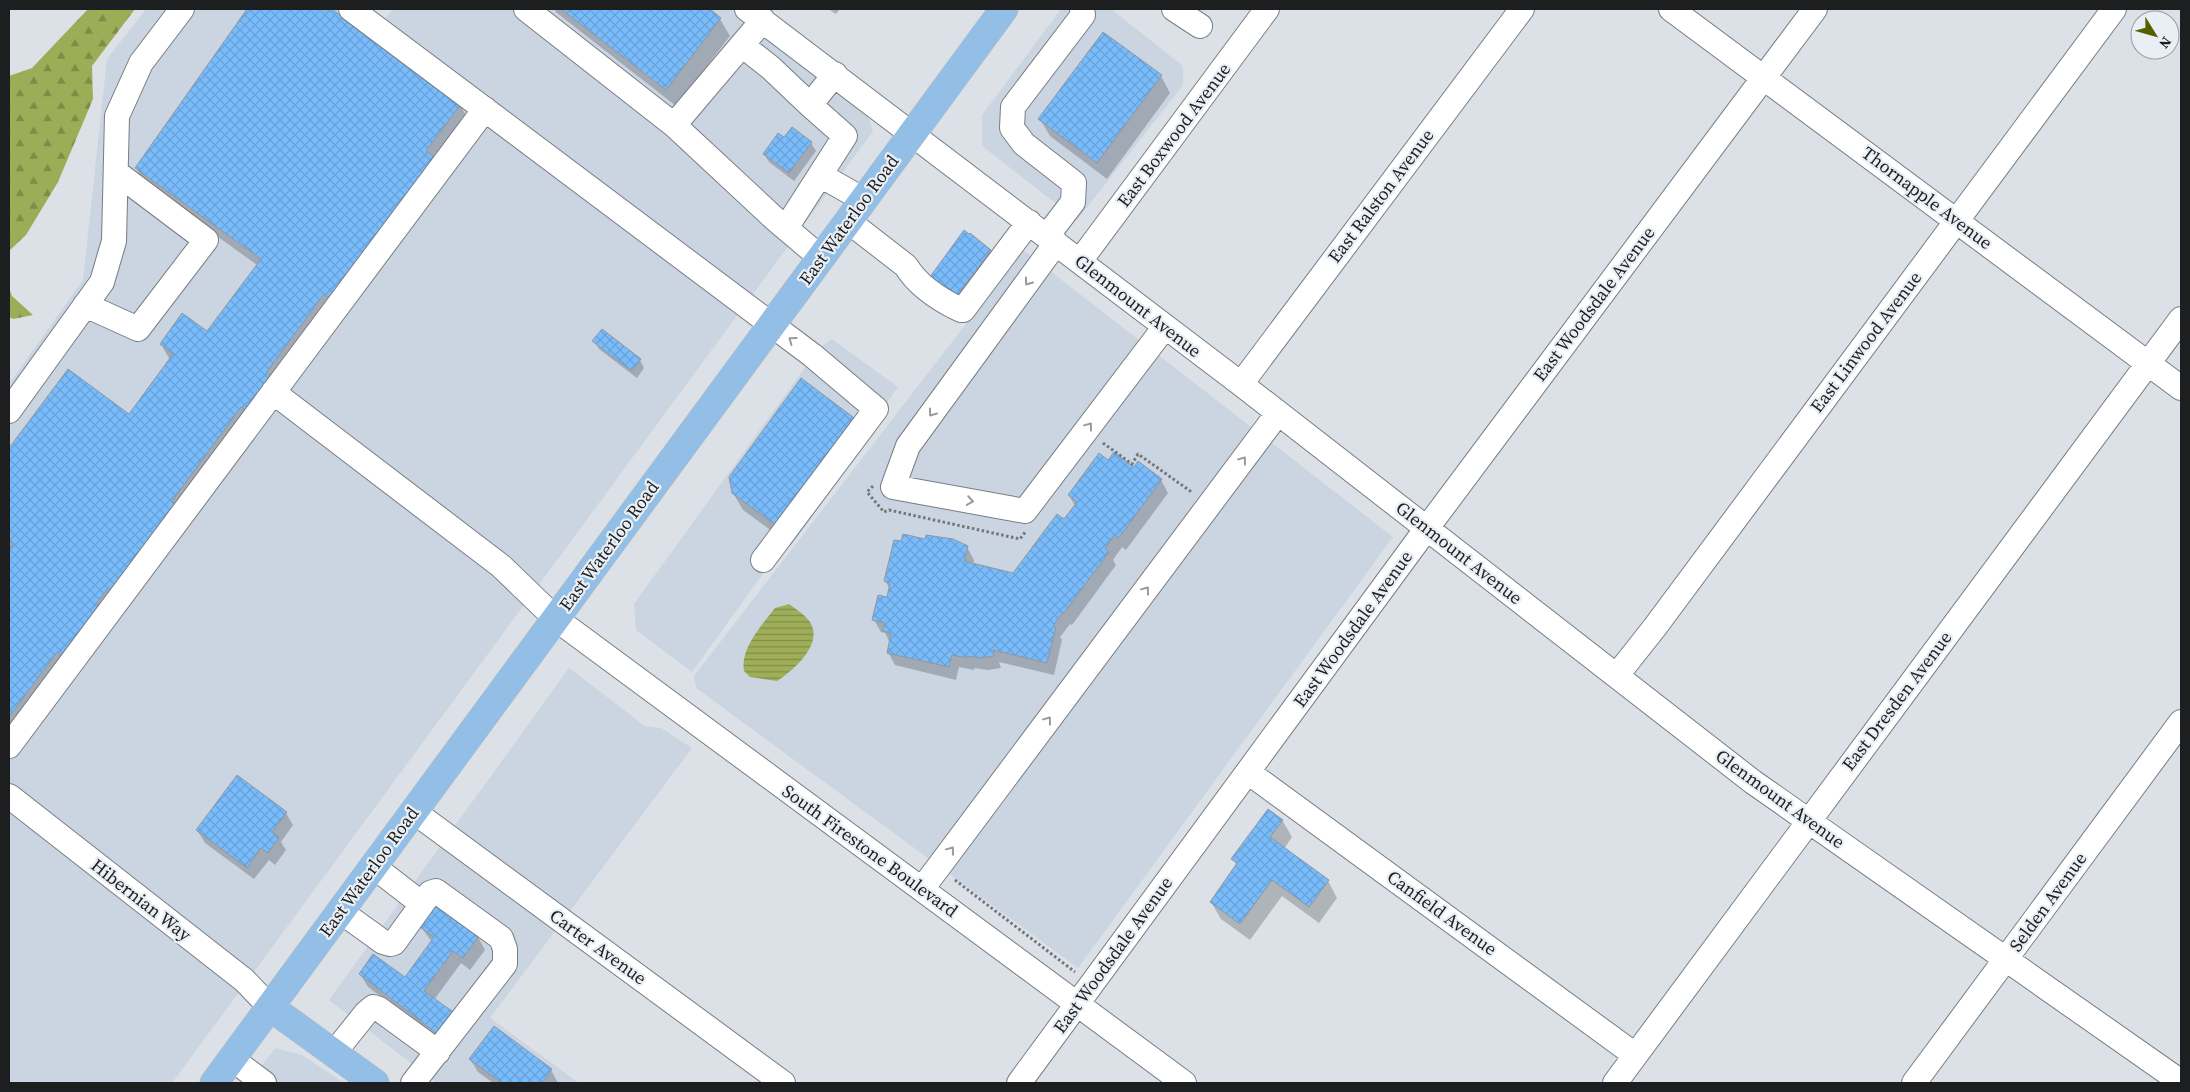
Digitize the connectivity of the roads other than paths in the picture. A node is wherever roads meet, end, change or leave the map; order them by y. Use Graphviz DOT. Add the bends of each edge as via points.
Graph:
graph roads {
  1 [pos="182,9"];
  2 [pos="351,9"];
  3 [pos="526,9"];
  4 [pos="1004,9"];
  5 [pos="1082,9"];
  6 [pos="1174,9"];
  7 [pos="1267,9"];
  8 [pos="1522,9"];
  9 [pos="1671,9"];
  10 [pos="1815,9"];
  11 [pos="2114,9"];
  12 [pos="755,15"];
  13 [pos="1200,26"];
  14 [pos="742,45"];
  15 [pos="835,74"];
  16 [pos="1764,77"];
  17 [pos="810,105"];
  18 [pos="485,109"];
  19 [pos="674,125"];
  20 [pos="912,134"];
  21 [pos="117,173"];
  22 [pos="820,175"];
  23 [pos="856,210"];
  24 [pos="1957,220"];
  25 [pos="786,228"];
  26 [pos="1044,234"];
  27 [pos="821,258"];
  28 [pos="1080,262"];
  29 [pos="85,305"];
  30 [pos="2181,319"];
  31 [pos="772,326"];
  32 [pos="1164,328"];
  33 [pos="2148,363"];
  34 [pos="1241,384"];
  35 [pos="2181,388"];
  36 [pos="273,392"];
  37 [pos="9,411"];
  38 [pos="1278,413"];
  39 [pos="1427,528"];
  40 [pos="763,560"];
  41 [pos="556,619"];
  42 [pos="1617,675"];
  43 [pos="2181,722"];
  44 [pos="9,746"];
  45 [pos="1248,772"];
  46 [pos="9,796"];
  47 [pos="413,811"];
  48 [pos="1808,821"];
  49 [pos="373,866"];
  50 [pos="922,889"];
  51 [pos="422,904"];
  52 [pos="340,911"];
  53 [pos="2006,959"];
  54 [pos="1077,1004"];
  55 [pos="270,1007"];
  56 [pos="438,1052"];
  57 [pos="334,1053"];
  58 [pos="1635,1055"];
  59 [pos="232,1059"];
  60 [pos="2181,1082"];
  61 [pos="214,1083"];
  62 [pos="264,1083"];
  63 [pos="375,1083"];
  64 [pos="413,1083"];
  65 [pos="783,1083"];
  66 [pos="1019,1083"];
  67 [pos="1184,1083"];
  68 [pos="1615,1083"];
  69 [pos="1914,1083"];
  1 -- 21 [label="street" via="141,63 118,116"];
  2 -- 18 [label="street"];
  3 -- 19 [label="street"];
  4 -- 20 [label="main road, East Waterloo Road"];
  5 -- 26 [label="street" via="1083,14 1014,107 1012,128 1024,144 1074,183 1073,202"];
  6 -- 13 [label="street"];
  7 -- 28 [label="street, East Boxwood Avenue"];
  8 -- 34 [label="street, East Ralston Avenue"];
  9 -- 16 [label="street, Thornapple Avenue"];
  10 -- 16 [label="street, East Woodsdale Avenue"];
  11 -- 24 [label="street, East Linwood Avenue"];
  12 -- 14 [label="street"];
  12 -- 15 [label="street, Glenmount Avenue"];
  14 -- 17 [label="street"];
  14 -- 19 [label="street"];
  15 -- 17 [label="street"];
  15 -- 20 [label="street, Glenmount Avenue"];
  16 -- 24 [label="street, Thornapple Avenue"];
  16 -- 39 [label="street, East Woodsdale Avenue"];
  17 -- 22 [label="street" via="845,136"];
  18 -- 31 [label="street"];
  18 -- 36 [label="street"];
  19 -- 25 [label="street"];
  20 -- 23 [label="main road, East Waterloo Road"];
  20 -- 26 [label="street, Glenmount Avenue"];
  21 -- 29 [label="street" via="114,241 102,282"];
  21 -- 29 [label="street" via="206,240 138,330"];
  22 -- 23 [label="street"];
  22 -- 25 [label="street"];
  23 -- 26 [label="street" via="912,276 960,310"];
  23 -- 27 [label="main road, East Waterloo Road"];
  24 -- 33 [label="street, Thornapple Avenue"];
  24 -- 42 [label="street, East Linwood Avenue"];
  25 -- 27 [label="street"];
  26 -- 28 [label="street, Glenmount Avenue"];
  26 -- 32 [label="street, one-way" via="908,446 893,487 1025,510"];
  27 -- 31 [label="main road, East Waterloo Road"];
  28 -- 32 [label="street, Glenmount Avenue"];
  29 -- 37 [label="street"];
  30 -- 33 [label="street, East Dresden Avenue"];
  40 -- 31 [label="street, one-way" via="876,409"];
  31 -- 41 [label="main road, East Waterloo Road"];
  32 -- 34 [label="street, Glenmount Avenue"];
  33 -- 35 [label="street, Thornapple Avenue"];
  33 -- 48 [label="street, East Dresden Avenue"];
  34 -- 38 [label="street, Glenmount Avenue"];
  36 -- 41 [label="street, South Firestone Boulevard" via="501,566"];
  36 -- 44 [label="street"];
  38 -- 39 [label="street, Glenmount Avenue"];
  50 -- 38 [label="street, one-way"];
  39 -- 42 [label="street, Glenmount Avenue"];
  39 -- 45 [label="street, East Woodsdale Avenue"];
  41 -- 47 [label="main road, East Waterloo Road"];
  41 -- 50 [label="street, South Firestone Boulevard"];
  42 -- 48 [label="street, Glenmount Avenue"];
  43 -- 53 [label="street, Selden Avenue"];
  45 -- 54 [label="street, East Woodsdale Avenue"];
  45 -- 58 [label="street, Canfield Avenue"];
  46 -- 55 [label="street, Hibernian Way" via="244,980"];
  47 -- 49 [label="main road, East Waterloo Road"];
  47 -- 65 [label="street, Carter Avenue"];
  48 -- 53 [label="street, Glenmount Avenue"];
  48 -- 58 [label="street, East Dresden Avenue"];
  49 -- 51 [label="street"];
  49 -- 52 [label="main road, East Waterloo Road"];
  50 -- 54 [label="street, South Firestone Boulevard"];
  51 -- 52 [label="street" via="390,944"];
  51 -- 56 [label="street" via="430,893 436,891 501,938 505,949 505,964"];
  52 -- 55 [label="main road, East Waterloo Road"];
  53 -- 60 [label="street, Glenmount Avenue"];
  53 -- 69 [label="street, Selden Avenue"];
  54 -- 66 [label="street, East Woodsdale Avenue"];
  54 -- 67 [label="street, South Firestone Boulevard"];
  55 -- 57 [label="main road"];
  55 -- 59 [label="main road, East Waterloo Road"];
  56 -- 57 [label="street" via="373,1007"];
  56 -- 64 [label="street"];
  57 -- 63 [label="main road"];
  58 -- 68 [label="street, East Dresden Avenue"];
  59 -- 61 [label="main road, East Waterloo Road"];
  59 -- 62 [label="street"];
}
